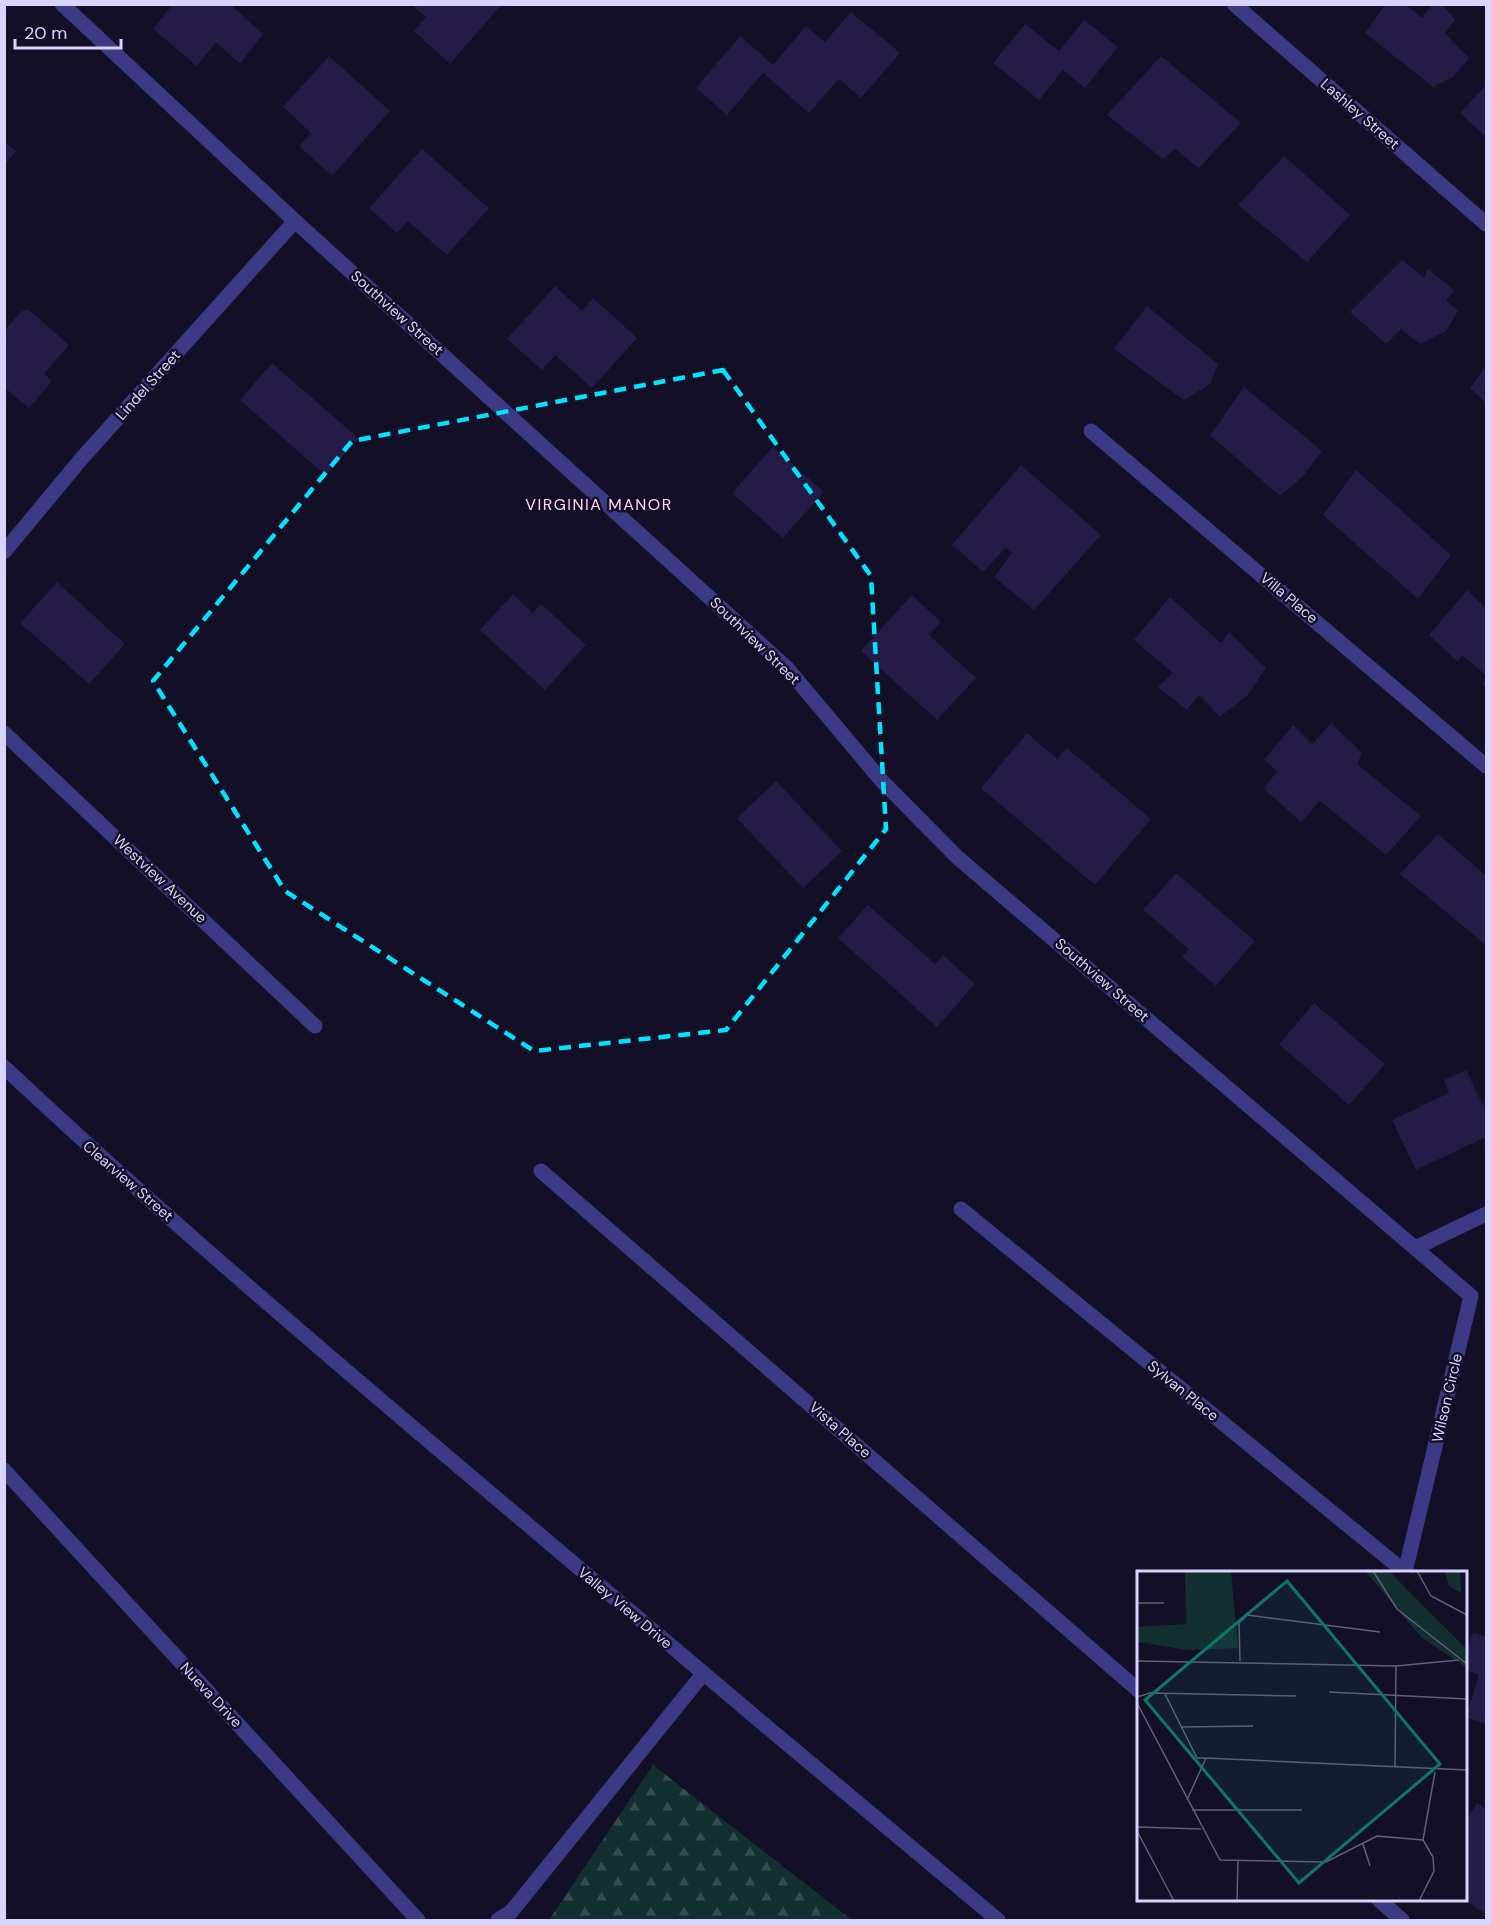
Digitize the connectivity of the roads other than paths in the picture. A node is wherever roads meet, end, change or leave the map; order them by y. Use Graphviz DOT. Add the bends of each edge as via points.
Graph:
graph roads {
  1 [pos="62,4"];
  2 [pos="1234,4"];
  3 [pos="295,221"];
  4 [pos="1486,224"];
  5 [pos="1091,431"];
  6 [pos="4,552"];
  7 [pos="4,733"];
  8 [pos="1486,766"];
  9 [pos="315,1026"];
  10 [pos="4,1067"];
  11 [pos="541,1171"];
  12 [pos="961,1209"];
  13 [pos="1486,1214"];
  14 [pos="1415,1248"];
  15 [pos="255,1292"];
  16 [pos="4,1470"];
  17 [pos="1404,1571"];
  18 [pos="1405,1571"];
  19 [pos="703,1674"];
  20 [pos="1137,1689"];
  21 [pos="1381,1901"];
  22 [pos="418,1920"];
  23 [pos="498,1920"];
  24 [pos="998,1920"];
  25 [pos="1402,1920"];
  1 -- 3 [label="street, Southview Street"];
  2 -- 4 [label="street, Lashley Street"];
  3 -- 6 [label="street, Lindel Street" via="82,458"];
  3 -- 14 [label="street, Southview Street" via="787,668 881,780 957,857"];
  5 -- 8 [label="street, Villa Place"];
  7 -- 9 [label="street, Westview Avenue"];
  10 -- 15 [label="street, Clearview Street"];
  11 -- 20 [label="street, Vista Place"];
  12 -- 17 [label="street, Sylvan Place"];
  13 -- 14 [label="street"];
  14 -- 18 [label="street, Wilson Circle" via="1471,1296"];
  15 -- 19 [label="street, Valley View Drive"];
  16 -- 22 [label="street, Nueva Drive"];
  19 -- 23 [label="street" via="511,1912"];
  19 -- 24 [label="street, Valley View Drive"];
  21 -- 25 [label="street"];
}
